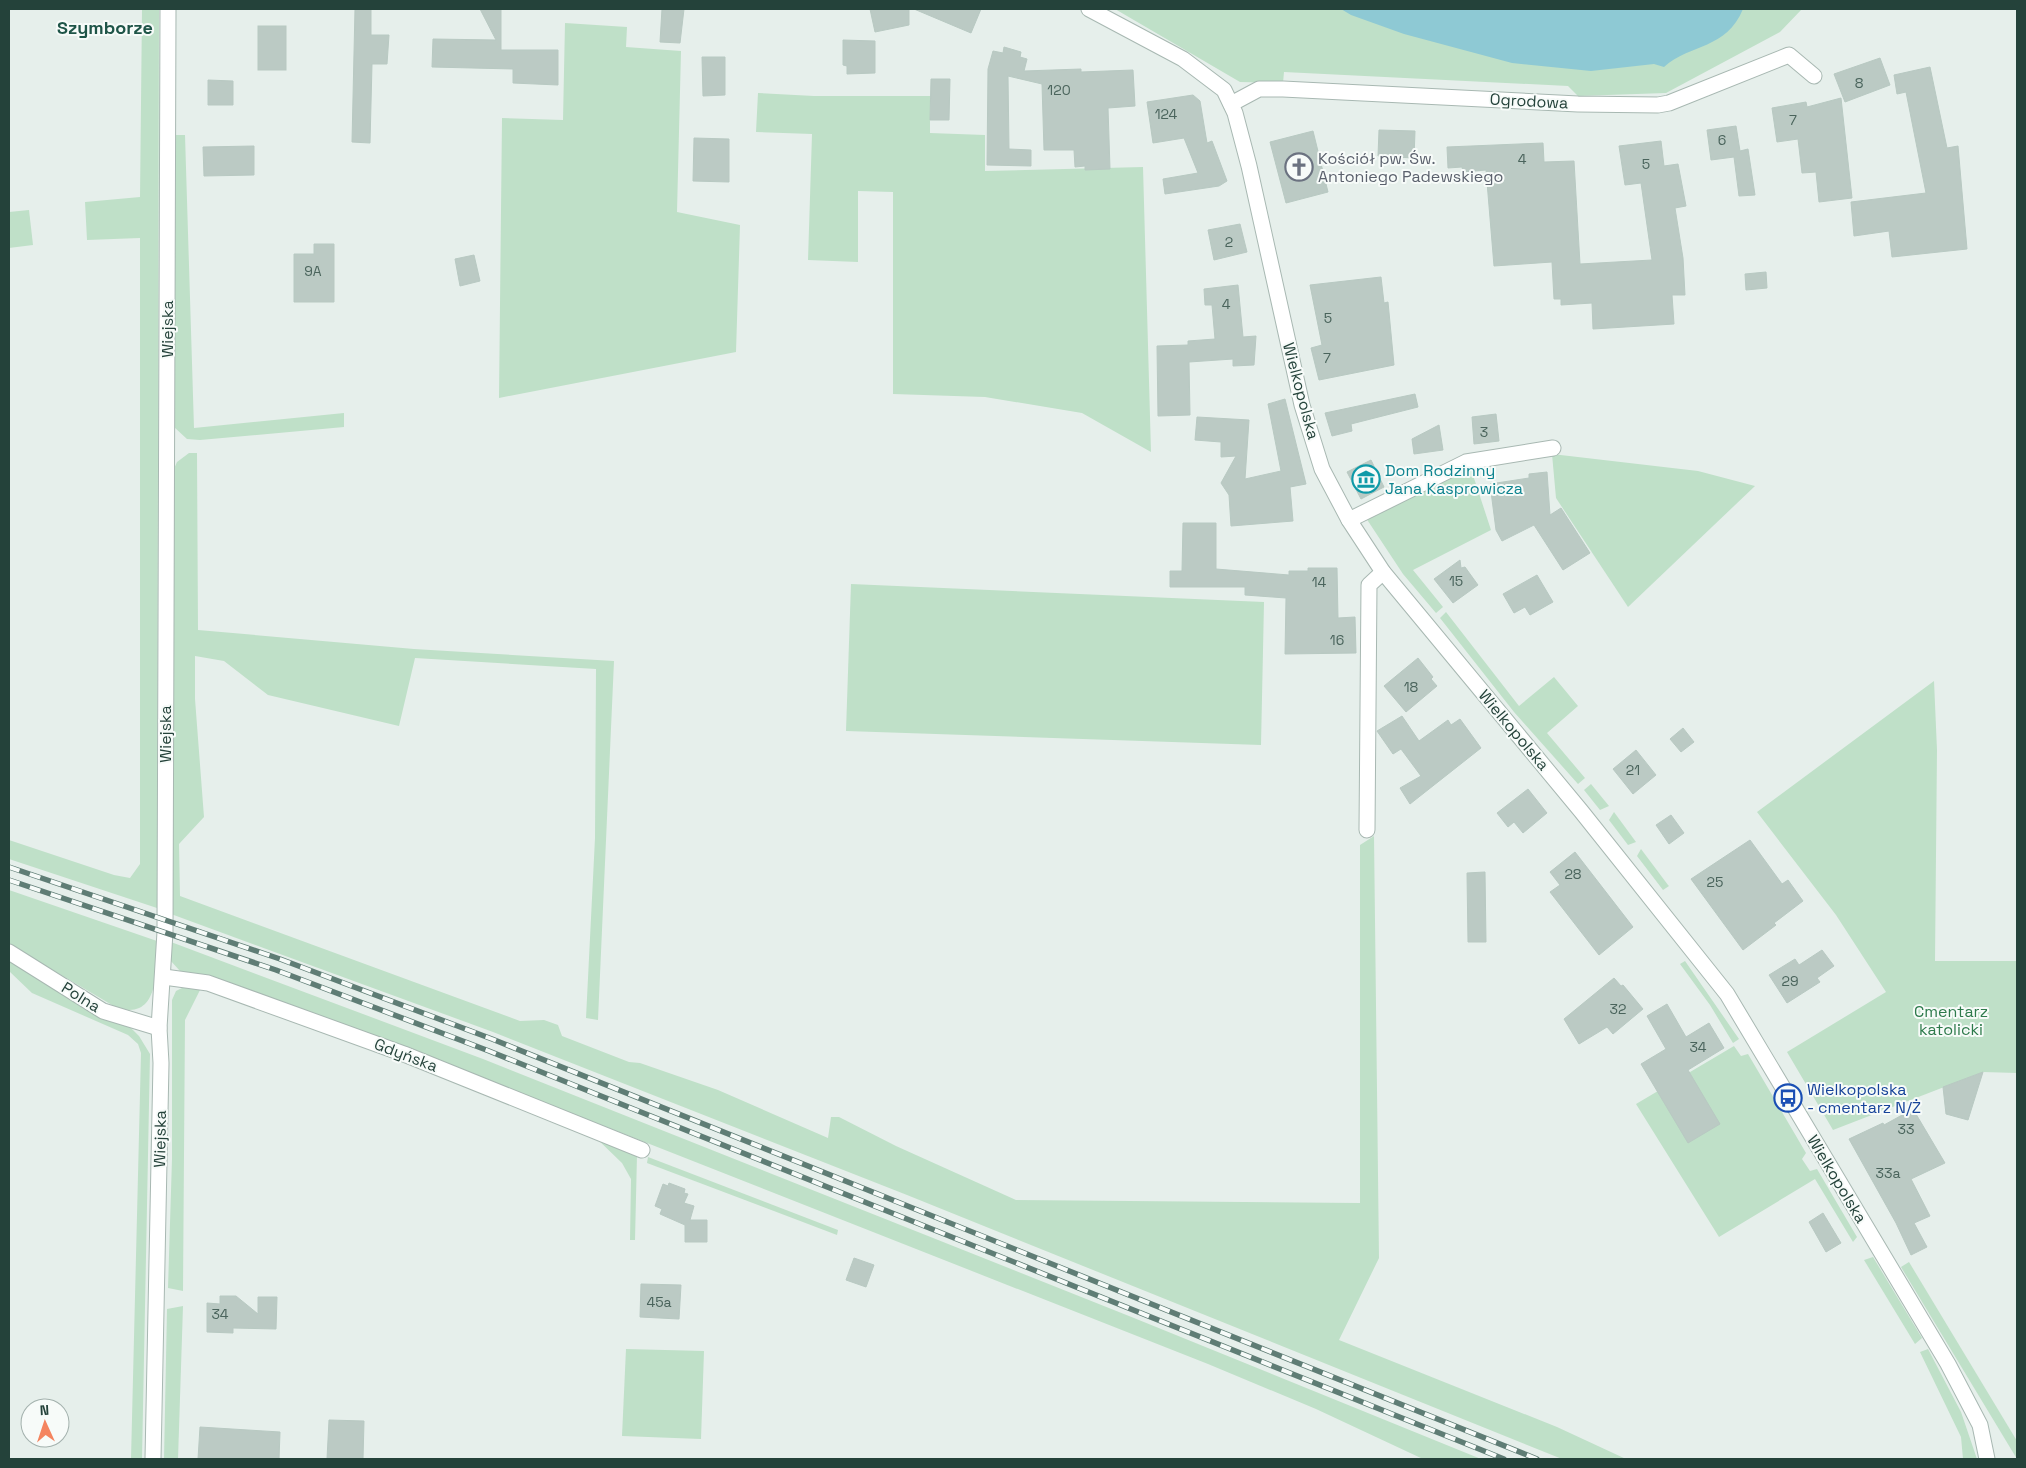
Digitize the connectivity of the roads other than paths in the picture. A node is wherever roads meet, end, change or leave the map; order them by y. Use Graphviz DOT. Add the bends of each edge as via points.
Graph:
graph roads {
  1 [pos="168,9"];
  2 [pos="1089,9"];
  3 [pos="1814,76"];
  4 [pos="1231,104"];
  5 [pos="1553,448"];
  6 [pos="1349,520"];
  7 [pos="1383,572"];
  8 [pos="1367,830"];
  9 [pos="9,952"];
  10 [pos="164,977"];
  11 [pos="159,1028"];
  12 [pos="642,1150"];
  13 [pos="154,1459"];
  14 [pos="1988,1459"];
  1 -- 10 [label="street, Wiejska"];
  2 -- 4 [label="street, Wielkopolska" via="1183,59 1224,90"];
  3 -- 4 [label="street, Ogrodowa" via="1789,55 1658,105 1283,89 1259,90"];
  4 -- 6 [label="street, Wielkopolska" via="1249,166 1302,405 1322,468"];
  5 -- 6 [label="street" via="1466,462"];
  6 -- 7 [label="street, Wielkopolska"];
  7 -- 8 [label="street" via="1369,585"];
  7 -- 14 [label="street, Wielkopolska" via="1727,994 1948,1364 1980,1426"];
  9 -- 11 [label="street, Polna" via="103,1011"];
  10 -- 11 [label="street, Wiejska"];
  10 -- 12 [label="street, Gdyńska" via="208,983 404,1054"];
  11 -- 13 [label="street, Wiejska"];
}
